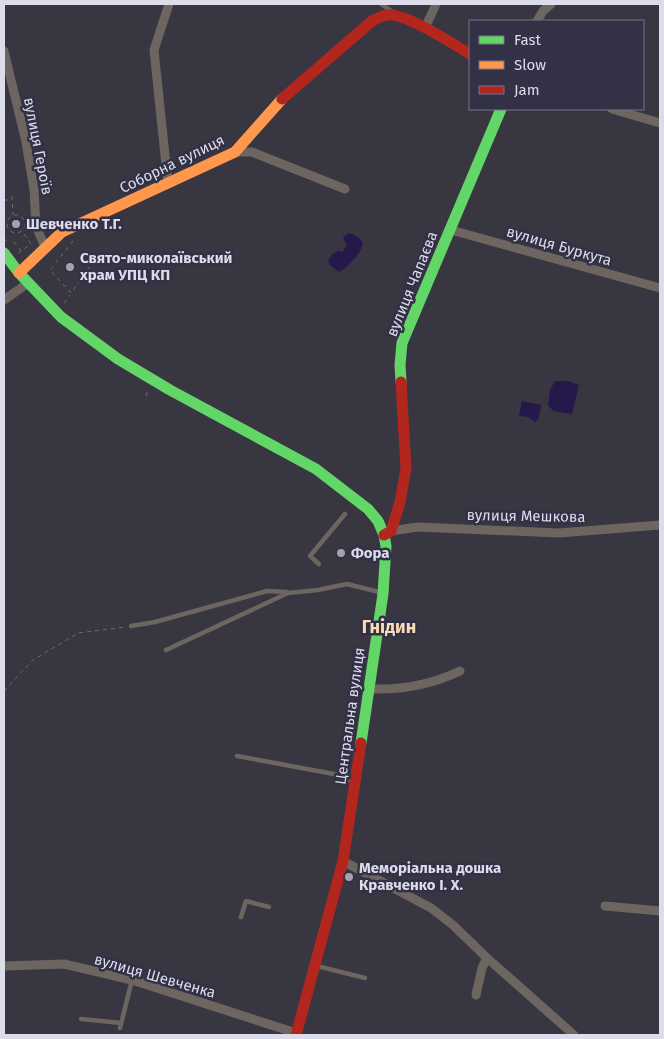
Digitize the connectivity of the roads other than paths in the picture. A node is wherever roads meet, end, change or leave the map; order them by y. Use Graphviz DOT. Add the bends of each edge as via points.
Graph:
graph roads {
  1 [pos="169,4"];
  2 [pos="381,4"];
  3 [pos="436,4"];
  4 [pos="550,4"];
  5 [pos="398,16"];
  6 [pos="538,20"];
  7 [pos="425,28"];
  8 [pos="4,51"];
  9 [pos="469,53"];
  10 [pos="501,110"];
  11 [pos="615,110"];
  12 [pos="660,123"];
  13 [pos="235,152"];
  14 [pos="168,184"];
  15 [pos="345,189"];
  16 [pos="451,230"];
  17 [pos="45,247"];
  18 [pos="4,253"];
  19 [pos="18,273"];
  20 [pos="28,283"];
  21 [pos="660,288"];
  22 [pos="4,300"];
  23 [pos="346,514"];
  24 [pos="660,525"];
  25 [pos="388,533"];
  26 [pos="319,564"];
  27 [pos="288,593"];
  28 [pos="383,594"];
  29 [pos="130,626"];
  30 [pos="166,650"];
  31 [pos="460,671"];
  32 [pos="370,688"];
  33 [pos="237,756"];
  34 [pos="356,785"];
  35 [pos="344,861"];
  36 [pos="605,906"];
  37 [pos="269,907"];
  38 [pos="660,910"];
  39 [pos="242,917"];
  40 [pos="487,958"];
  41 [pos="316,965"];
  42 [pos="4,966"];
  43 [pos="365,978"];
  44 [pos="132,980"];
  45 [pos="476,995"];
  46 [pos="81,1019"];
  47 [pos="296,1034"];
  48 [pos="574,1035"];
  1 -- 14 [label="street" via="154,50"];
  2 -- 5 [label="lane"];
  3 -- 7 [label="street"];
  4 -- 6 [label="street"];
  5 -- 7 [label="street"];
  5 -- 13 [label="street, Соборна вулиця" via="372,21 289,92"];
  7 -- 9 [label="street"];
  8 -- 17 [label="street, вулиця Героїв" via="26,142 36,226"];
  10 -- 16 [label="street, вулиця Чапаєва"];
  11 -- 12 [label="street"];
  13 -- 14 [label="street, Соборна вулиця"];
  13 -- 15 [label="street" via="252,152"];
  14 -- 17 [label="street, Соборна вулиця" via="62,232"];
  16 -- 21 [label="street, вулиця Буркута"];
  16 -- 25 [label="street, вулиця Чапаєва" via="402,343 400,365 406,468 400,502"];
  17 -- 19 [label="street, Соборна вулиця"];
  18 -- 19 [label="street, Центральна вулиця"];
  19 -- 20 [label="street, Центральна вулиця"];
  20 -- 22 [label="street"];
  20 -- 25 [label="street, Центральна вулиця" via="61,317 118,359 316,469 368,509"];
  23 -- 26 [label="lane" via="310,556"];
  24 -- 25 [label="street, вулиця Мешкова" via="559,533 418,527"];
  25 -- 28 [label="street, Центральна вулиця"];
  27 -- 28 [label="lane" via="347,584"];
  27 -- 29 [label="lane" via="267,591 156,622"];
  27 -- 30 [label="lane"];
  28 -- 32 [label="street, Центральна вулиця"];
  31 -- 32 [label="street" via="412,687"];
  32 -- 34 [label="street, Центральна вулиця"];
  33 -- 34 [label="lane" via="334,774"];
  34 -- 35 [label="street, Центральна вулиця"];
  35 -- 40 [label="street" via="431,908"];
  35 -- 41 [label="street, Центральна вулиця"];
  36 -- 38 [label="street"];
  37 -- 39 [label="lane" via="246,901"];
  40 -- 45 [label="street"];
  40 -- 48 [label="street"];
  41 -- 43 [label="lane"];
  41 -- 47 [label="street, Центральна вулиця"];
  42 -- 44 [label="street, вулиця Шевченка" via="64,964"];
  44 -- 46 [label="lane" via="120,1025"];
  44 -- 47 [label="street, вулиця Шевченка"];
}
